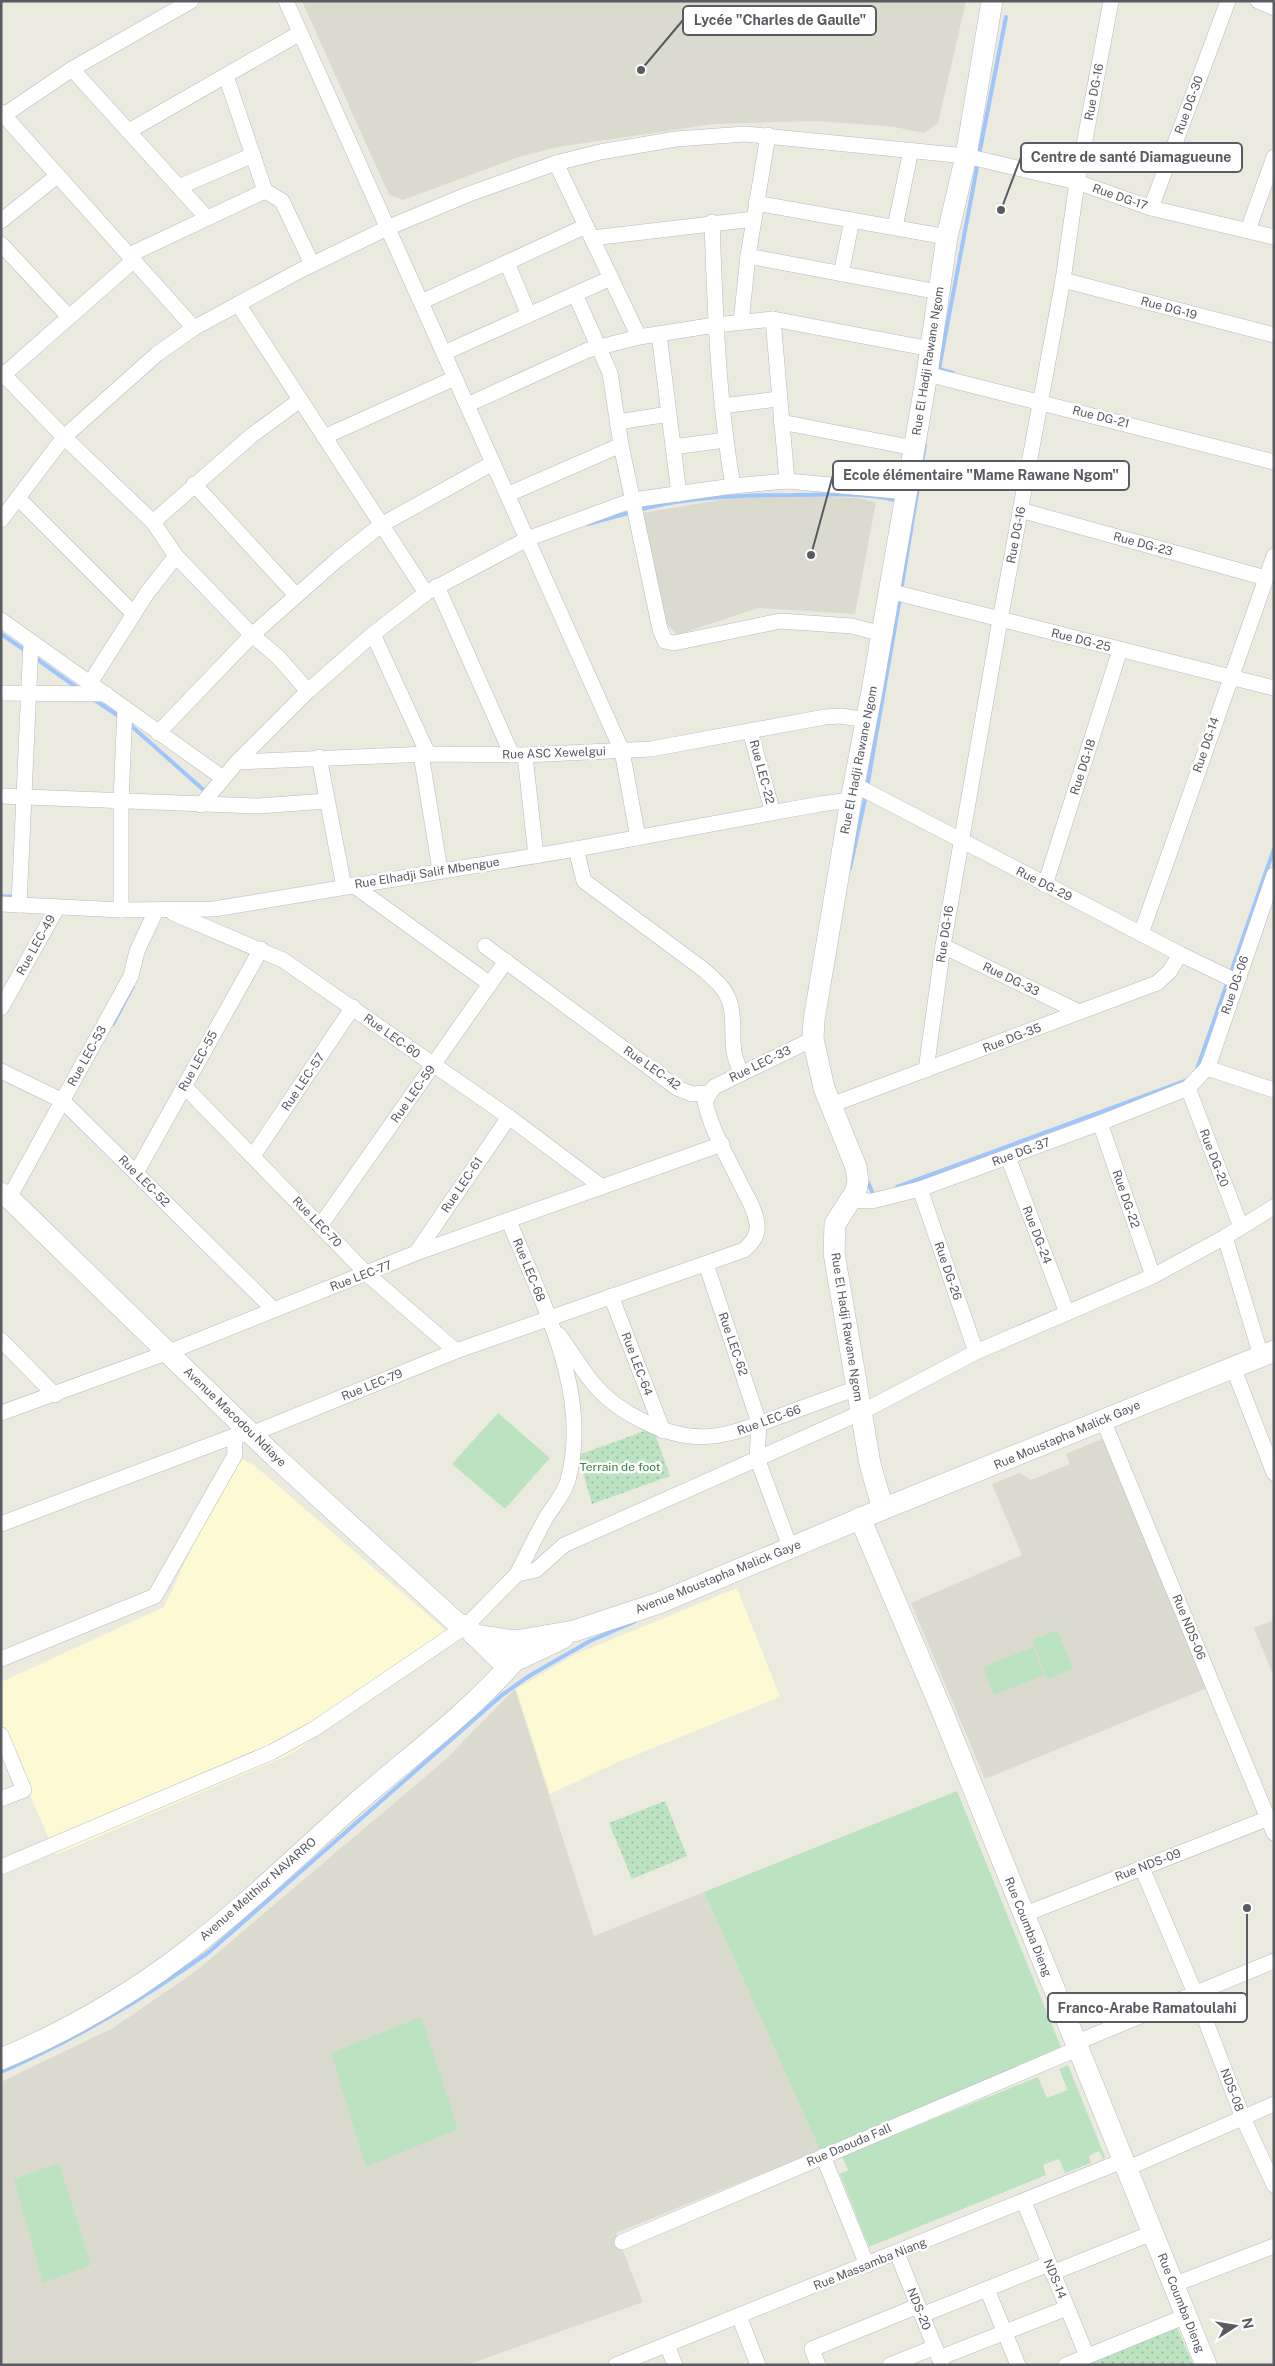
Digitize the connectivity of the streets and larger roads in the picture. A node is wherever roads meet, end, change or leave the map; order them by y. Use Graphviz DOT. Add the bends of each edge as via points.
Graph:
graph roads {
  1 [pos="191,1"];
  2 [pos="286,1"];
  3 [pos="992,1"];
  4 [pos="1111,1"];
  5 [pos="1228,1"];
  6 [pos="1258,1"];
  7 [pos="1274,8"];
  8 [pos="300,33"];
  9 [pos="72,69"];
  10 [pos="226,76"];
  11 [pos="2,114"];
  12 [pos="130,131"];
  13 [pos="768,135"];
  14 [pos="911,150"];
  15 [pos="253,155"];
  16 [pos="966,156"];
  17 [pos="1274,157"];
  18 [pos="556,163"];
  19 [pos="57,176"];
  20 [pos="1077,182"];
  21 [pos="179,187"];
  22 [pos="265,191"];
  23 [pos="756,203"];
  24 [pos="1151,208"];
  25 [pos="207,218"];
  26 [pos="754,219"];
  27 [pos="852,220"];
  28 [pos="1,221"];
  29 [pos="712,222"];
  30 [pos="895,227"];
  31 [pos="387,228"];
  32 [pos="1248,230"];
  33 [pos="589,232"];
  34 [pos="1274,237"];
  35 [pos="947,238"];
  36 [pos="1,244"];
  37 [pos="748,256"];
  38 [pos="132,258"];
  39 [pos="507,263"];
  40 [pos="312,264"];
  41 [pos="841,274"];
  42 [pos="611,278"];
  43 [pos="1063,280"];
  44 [pos="938,292"];
  45 [pos="575,294"];
  46 [pos="421,302"];
  47 [pos="238,304"];
  48 [pos="530,315"];
  49 [pos="69,317"];
  50 [pos="773,319"];
  51 [pos="741,322"];
  52 [pos="715,325"];
  53 [pos="194,328"];
  54 [pos="659,334"];
  55 [pos="1274,335"];
  56 [pos="639,337"];
  57 [pos="600,346"];
  58 [pos="931,350"];
  59 [pos="444,353"];
  60 [pos="927,374"];
  61 [pos="2,375"];
  62 [pos="455,378"];
  63 [pos="778,399"];
  64 [pos="300,400"];
  65 [pos="1041,402"];
  66 [pos="467,405"];
  67 [pos="722,406"];
  68 [pos="669,414"];
  69 [pos="617,422"];
  70 [pos="781,422"];
  71 [pos="64,437"];
  72 [pos="324,437"];
  73 [pos="725,440"];
  74 [pos="621,446"];
  75 [pos="673,446"];
  76 [pos="914,448"];
  77 [pos="1274,462"];
  78 [pos="493,463"];
  79 [pos="787,481"];
  80 [pos="194,484"];
  81 [pos="733,486"];
  82 [pos="907,492"];
  83 [pos="679,494"];
  84 [pos="507,495"];
  85 [pos="18,498"];
  86 [pos="633,500"];
  87 [pos="1020,510"];
  88 [pos="1,520"];
  89 [pos="153,522"];
  90 [pos="381,525"];
  91 [pos="527,539"];
  92 [pos="176,556"];
  93 [pos="1274,556"];
  94 [pos="1266,578"];
  95 [pos="432,590"];
  96 [pos="889,591"];
  97 [pos="295,594"];
  98 [pos="134,614"];
  99 [pos="1,620"];
  100 [pos="1000,620"];
  101 [pos="373,634"];
  102 [pos="882,634"];
  103 [pos="252,635"];
  104 [pos="31,642"];
  105 [pos="1120,650"];
  106 [pos="1230,676"];
  107 [pos="90,683"];
  108 [pos="1274,688"];
  109 [pos="308,691"];
  110 [pos="1,693"];
  111 [pos="28,693"];
  112 [pos="106,694"];
  113 [pos="125,708"];
  114 [pos="867,720"];
  115 [pos="750,731"];
  116 [pos="158,733"];
  117 [pos="622,751"];
  118 [pos="424,754"];
  119 [pos="518,755"];
  120 [pos="319,758"];
  121 [pos="237,762"];
  122 [pos="223,778"];
  123 [pos="852,792"];
  124 [pos="1,796"];
  125 [pos="24,798"];
  126 [pos="327,801"];
  127 [pos="121,802"];
  128 [pos="201,805"];
  129 [pos="773,813"];
  130 [pos="638,838"];
  131 [pos="962,841"];
  132 [pos="576,849"];
  133 [pos="536,856"];
  134 [pos="440,870"];
  135 [pos="1274,875"];
  136 [pos="1045,885"];
  137 [pos="348,886"];
  138 [pos="1271,891"];
  139 [pos="1,904"];
  140 [pos="19,905"];
  141 [pos="57,908"];
  142 [pos="121,910"];
  143 [pos="161,911"];
  144 [pos="1141,934"];
  145 [pos="485,946"];
  146 [pos="943,946"];
  147 [pos="261,949"];
  148 [pos="1180,954"];
  149 [pos="506,961"];
  150 [pos="1236,981"];
  151 [pos="490,984"];
  152 [pos="353,1007"];
  153 [pos="1,1008"];
  154 [pos="1079,1012"];
  155 [pos="813,1038"];
  156 [pos="433,1065"];
  157 [pos="1207,1068"];
  158 [pos="926,1070"];
  159 [pos="1,1071"];
  160 [pos="742,1073"];
  161 [pos="184,1086"];
  162 [pos="1188,1088"];
  163 [pos="1274,1090"];
  164 [pos="708,1093"];
  165 [pos="63,1101"];
  166 [pos="831,1105"];
  167 [pos="508,1117"];
  168 [pos="1100,1123"];
  169 [pos="722,1144"];
  170 [pos="253,1156"];
  171 [pos="1008,1157"];
  172 [pos="136,1173"];
  173 [pos="602,1187"];
  174 [pos="920,1189"];
  175 [pos="4,1197"];
  176 [pos="850,1200"];
  177 [pos="1274,1207"];
  178 [pos="509,1222"];
  179 [pos="320,1226"];
  180 [pos="1240,1227"];
  181 [pos="1225,1238"];
  182 [pos="416,1253"];
  183 [pos="706,1264"];
  184 [pos="367,1274"];
  185 [pos="1153,1276"];
  186 [pos="611,1296"];
  187 [pos="273,1309"];
  188 [pos="1067,1312"];
  189 [pos="548,1319"];
  190 [pos="1,1340"];
  191 [pos="456,1351"];
  192 [pos="170,1352"];
  193 [pos="976,1352"];
  194 [pos="1267,1354"];
  195 [pos="1233,1367"];
  196 [pos="857,1388"];
  197 [pos="55,1395"];
  198 [pos="1,1413"];
  199 [pos="860,1413"];
  200 [pos="1104,1420"];
  201 [pos="760,1423"];
  202 [pos="663,1431"];
  203 [pos="242,1435"];
  204 [pos="1269,1445"];
  205 [pos="757,1458"];
  206 [pos="1274,1473"];
  207 [pos="883,1509"];
  208 [pos="860,1518"];
  209 [pos="1,1524"];
  210 [pos="790,1547"];
  211 [pos="517,1574"];
  212 [pos="470,1630"];
  213 [pos="508,1650"];
  214 [pos="1,1659"];
  215 [pos="1,1735"];
  216 [pos="1,1799"];
  217 [pos="1271,1817"];
  218 [pos="1274,1833"];
  219 [pos="1,1866"];
  220 [pos="1142,1868"];
  221 [pos="1023,1915"];
  222 [pos="1274,1961"];
  223 [pos="1195,1993"];
  224 [pos="1076,2046"];
  225 [pos="1,2059"];
  226 [pos="1274,2104"];
  227 [pos="1243,2118"];
  228 [pos="823,2156"];
  229 [pos="1124,2165"];
  230 [pos="1274,2185"];
  231 [pos="1024,2202"];
  232 [pos="1152,2233"];
  233 [pos="622,2242"];
  234 [pos="1274,2246"];
  235 [pos="897,2253"];
  236 [pos="867,2265"];
  237 [pos="1051,2269"];
  238 [pos="1173,2285"];
  239 [pos="987,2289"];
  240 [pos="1067,2308"];
  241 [pos="920,2310"];
  242 [pos="739,2316"];
  243 [pos="1186,2316"];
  244 [pos="1005,2332"];
  245 [pos="667,2345"];
  246 [pos="1087,2356"];
  247 [pos="939,2357"];
  248 [pos="616,2365"];
  249 [pos="675,2365"];
  250 [pos="758,2365"];
  251 [pos="818,2365"];
  252 [pos="890,2365"];
  253 [pos="1018,2365"];
  254 [pos="1066,2365"];
  255 [pos="1206,2365"];
  1 -- 9 [label="street"];
  2 -- 8 [label="street"];
  3 -- 16 [label="street, Rue El Hadji Rawane Ngom"];
  4 -- 20 [label="street, Rue DG-16"];
  5 -- 24 [label="street, Rue DG-30"];
  6 -- 7 [label="street"];
  8 -- 10 [label="street"];
  8 -- 31 [label="street"];
  9 -- 11 [label="street"];
  9 -- 12 [label="street"];
  10 -- 12 [label="street"];
  10 -- 15 [label="street"];
  11 -- 19 [label="street"];
  12 -- 21 [label="street"];
  13 -- 14 [label="street, Rue DG-17"];
  13 -- 18 [label="street, Rue DG-17" via="713,135 657,142"];
  13 -- 23 [label="street"];
  14 -- 16 [label="street, Rue DG-17"];
  14 -- 30 [label="street"];
  15 -- 21 [label="street"];
  15 -- 22 [label="street"];
  16 -- 20 [label="street, Rue DG-17"];
  16 -- 35 [label="street, Rue El Hadji Rawane Ngom"];
  17 -- 32 [label="street"];
  18 -- 31 [label="street, Rue DG-17"];
  18 -- 33 [label="street"];
  19 -- 28 [label="street"];
  19 -- 38 [label="street"];
  20 -- 24 [label="street, Rue DG-17"];
  20 -- 43 [label="street, Rue DG-16"];
  21 -- 25 [label="street"];
  22 -- 25 [label="street"];
  22 -- 40 [label="street" via="282,201"];
  23 -- 26 [label="street"];
  23 -- 27 [label="street"];
  24 -- 32 [label="street, Rue DG-17"];
  25 -- 38 [label="street"];
  26 -- 29 [label="street"];
  26 -- 37 [label="street"];
  27 -- 30 [label="street"];
  27 -- 41 [label="street"];
  29 -- 33 [label="street"];
  29 -- 52 [label="street"];
  30 -- 35 [label="street"];
  31 -- 40 [label="street, Rue DG-17"];
  31 -- 46 [label="street"];
  32 -- 34 [label="street, Rue DG-17"];
  33 -- 39 [label="street"];
  33 -- 42 [label="street"];
  35 -- 44 [label="street, Rue El Hadji Rawane Ngom"];
  36 -- 49 [label="street"];
  37 -- 41 [label="street"];
  37 -- 51 [label="street"];
  38 -- 49 [label="street"];
  38 -- 53 [label="street"];
  39 -- 46 [label="street"];
  39 -- 48 [label="street"];
  40 -- 47 [label="street, Rue DG-17"];
  41 -- 44 [label="street"];
  42 -- 45 [label="street"];
  42 -- 56 [label="street"];
  43 -- 55 [label="street, Rue DG-19"];
  43 -- 65 [label="street, Rue DG-16"];
  44 -- 58 [label="street, Rue El Hadji Rawane Ngom"];
  45 -- 48 [label="street"];
  45 -- 57 [label="street"];
  46 -- 59 [label="street"];
  47 -- 53 [label="street, Rue DG-17"];
  47 -- 64 [label="street"];
  48 -- 59 [label="street"];
  49 -- 61 [label="street"];
  50 -- 51 [label="street"];
  50 -- 58 [label="street"];
  50 -- 63 [label="street"];
  51 -- 52 [label="street"];
  52 -- 54 [label="street"];
  52 -- 67 [label="street"];
  53 -- 71 [label="street, Rue DG-17" via="157,354"];
  54 -- 56 [label="street"];
  54 -- 68 [label="street"];
  56 -- 57 [label="street"];
  57 -- 66 [label="street"];
  57 -- 69 [label="street" via="610,373"];
  58 -- 60 [label="street, Rue El Hadji Rawane Ngom"];
  59 -- 62 [label="street"];
  60 -- 65 [label="street, Rue DG-21"];
  60 -- 76 [label="street, Rue El Hadji Rawane Ngom"];
  61 -- 71 [label="street"];
  62 -- 66 [label="street"];
  62 -- 72 [label="street"];
  63 -- 67 [label="street"];
  63 -- 70 [label="street"];
  64 -- 72 [label="street"];
  64 -- 80 [label="street"];
  65 -- 77 [label="street, Rue DG-21"];
  65 -- 87 [label="street, Rue DG-16"];
  66 -- 78 [label="street"];
  67 -- 73 [label="street"];
  68 -- 69 [label="street"];
  68 -- 75 [label="street"];
  69 -- 74 [label="street"];
  70 -- 76 [label="street"];
  70 -- 79 [label="street"];
  71 -- 85 [label="street, Rue DG-17"];
  71 -- 89 [label="street"];
  72 -- 90 [label="street"];
  73 -- 75 [label="street"];
  73 -- 81 [label="street"];
  74 -- 84 [label="street"];
  74 -- 86 [label="street"];
  75 -- 83 [label="street"];
  76 -- 82 [label="street, Rue El Hadji Rawane Ngom"];
  78 -- 84 [label="street"];
  78 -- 90 [label="street"];
  79 -- 81 [label="street"];
  79 -- 82 [label="street"];
  80 -- 89 [label="street"];
  80 -- 97 [label="street"];
  81 -- 83 [label="street"];
  82 -- 96 [label="street, Rue El Hadji Rawane Ngom"];
  83 -- 86 [label="street"];
  84 -- 91 [label="street"];
  85 -- 88 [label="street, Rue DG-17"];
  85 -- 98 [label="street"];
  86 -- 91 [label="street"];
  86 -- 102 [label="street" via="665,641 674,643 780,621 852,626"];
  87 -- 94 [label="street, Rue DG-23"];
  87 -- 100 [label="street, Rue DG-16"];
  89 -- 92 [label="street"];
  90 -- 95 [label="street"];
  90 -- 97 [label="street"];
  91 -- 95 [label="street"];
  91 -- 117 [label="street"];
  92 -- 98 [label="street"];
  92 -- 103 [label="street"];
  93 -- 94 [label="street, Rue DG-14"];
  94 -- 106 [label="street, Rue DG-14"];
  95 -- 101 [label="street"];
  95 -- 119 [label="street"];
  96 -- 100 [label="street, Rue DG-25"];
  96 -- 102 [label="street, Rue El Hadji Rawane Ngom"];
  97 -- 103 [label="street"];
  98 -- 107 [label="street"];
  99 -- 104 [label="street"];
  100 -- 105 [label="street, Rue DG-25"];
  100 -- 131 [label="street, Rue DG-16"];
  101 -- 109 [label="street"];
  101 -- 118 [label="street"];
  102 -- 114 [label="street, Rue El Hadji Rawane Ngom"];
  103 -- 109 [label="street" via="278,656"];
  103 -- 116 [label="street"];
  104 -- 107 [label="street"];
  104 -- 111 [label="street"];
  105 -- 106 [label="street, Rue DG-25"];
  105 -- 136 [label="street, Rue DG-18"];
  106 -- 108 [label="street, Rue DG-25"];
  106 -- 144 [label="street, Rue DG-14"];
  107 -- 112 [label="street"];
  109 -- 121 [label="street"];
  110 -- 111 [label="street"];
  111 -- 112 [label="street"];
  111 -- 125 [label="street"];
  112 -- 113 [label="street"];
  113 -- 116 [label="street"];
  113 -- 127 [label="street"];
  114 -- 115 [label="street, Rue ASC Xewelgui" via="825,717"];
  114 -- 123 [label="street, Rue El Hadji Rawane Ngom"];
  115 -- 117 [label="street, Rue ASC Xewelgui" via="676,746"];
  115 -- 129 [label="street, Rue LEC-22"];
  116 -- 122 [label="street"];
  117 -- 119 [label="street, Rue ASC Xewelgui"];
  117 -- 130 [label="street"];
  118 -- 119 [label="street, Rue ASC Xewelgui"];
  118 -- 120 [label="street, Rue ASC Xewelgui"];
  118 -- 134 [label="street"];
  119 -- 133 [label="street"];
  120 -- 121 [label="street, Rue ASC Xewelgui"];
  120 -- 126 [label="street"];
  121 -- 122 [label="street"];
  122 -- 128 [label="street"];
  123 -- 129 [label="street, Rue Elhadji Salif Mbengue"];
  123 -- 131 [label="street, Rue DG-29"];
  123 -- 155 [label="street, Rue El Hadji Rawane Ngom"];
  124 -- 125 [label="street"];
  125 -- 127 [label="street"];
  125 -- 140 [label="street"];
  126 -- 128 [label="street" via="258,806"];
  126 -- 137 [label="street"];
  127 -- 128 [label="street"];
  127 -- 142 [label="street"];
  129 -- 130 [label="street, Rue Elhadji Salif Mbengue"];
  130 -- 132 [label="street, Rue Elhadji Salif Mbengue"];
  131 -- 136 [label="street, Rue DG-29"];
  131 -- 146 [label="street, Rue DG-16"];
  132 -- 133 [label="street, Rue Elhadji Salif Mbengue"];
  132 -- 160 [label="street" via="584,882 721,985 729,1001 733,1055"];
  133 -- 134 [label="street, Rue Elhadji Salif Mbengue"];
  134 -- 137 [label="street, Rue Elhadji Salif Mbengue"];
  135 -- 138 [label="street, Rue DG-06"];
  136 -- 144 [label="street, Rue DG-29"];
  137 -- 143 [label="street, Rue Elhadji Salif Mbengue" via="214,908"];
  137 -- 151 [label="street"];
  138 -- 150 [label="street, Rue DG-06"];
  139 -- 140 [label="street, Rue Elhadji Salif Mbengue"];
  140 -- 141 [label="street, Rue Elhadji Salif Mbengue"];
  141 -- 142 [label="street, Rue Elhadji Salif Mbengue"];
  141 -- 153 [label="street, Rue LEC-49"];
  142 -- 143 [label="street, Rue Elhadji Salif Mbengue"];
  143 -- 147 [label="street, Rue LEC-60"];
  143 -- 165 [label="street, Rue LEC-53" via="136,951 131,976"];
  144 -- 148 [label="street, Rue DG-29"];
  145 -- 149 [label="street, Rue LEC-42"];
  146 -- 154 [label="street, Rue DG-33"];
  146 -- 158 [label="street, Rue DG-16"];
  147 -- 152 [label="street, Rue LEC-60"];
  147 -- 161 [label="street, Rue LEC-55"];
  148 -- 150 [label="street, Rue DG-29"];
  148 -- 154 [label="street, Rue DG-35" via="1170,971 1157,983"];
  149 -- 151 [label="street, Rue LEC-59"];
  149 -- 164 [label="street, Rue LEC-42" via="676,1088 692,1094"];
  150 -- 157 [label="street, Rue DG-06"];
  151 -- 156 [label="street, Rue LEC-59"];
  152 -- 156 [label="street, Rue LEC-60"];
  152 -- 170 [label="street, Rue LEC-57"];
  154 -- 158 [label="street, Rue DG-35"];
  155 -- 160 [label="street, Rue LEC-33"];
  155 -- 166 [label="street, Rue El Hadji Rawane Ngom"];
  156 -- 167 [label="street, Rue LEC-60"];
  156 -- 179 [label="street, Rue LEC-59"];
  157 -- 162 [label="street, Rue DG-06"];
  157 -- 163 [label="street"];
  158 -- 166 [label="street, Rue DG-35"];
  159 -- 165 [label="street, Rue LEC-52"];
  160 -- 164 [label="street, Rue LEC-33"];
  161 -- 170 [label="street, Rue LEC-70"];
  161 -- 172 [label="street, Rue LEC-55"];
  162 -- 168 [label="street, Rue DG-37"];
  162 -- 180 [label="street, Rue DG-20"];
  164 -- 169 [label="street" via="705,1101 707,1110"];
  165 -- 172 [label="street, Rue LEC-52"];
  165 -- 175 [label="street, Rue LEC-53"];
  166 -- 176 [label="street, Rue El Hadji Rawane Ngom" via="856,1167 858,1181"];
  167 -- 173 [label="street, Rue LEC-60"];
  167 -- 182 [label="street, Rue LEC-61"];
  168 -- 171 [label="street, Rue DG-37"];
  168 -- 185 [label="street, Rue DG-22"];
  169 -- 173 [label="street, Rue LEC-77"];
  169 -- 183 [label="street, Rue LEC-79" via="758,1226 751,1244 744,1250"];
  170 -- 179 [label="street, Rue LEC-70"];
  171 -- 174 [label="street, Rue DG-37"];
  171 -- 188 [label="street, Rue DG-24"];
  172 -- 187 [label="street, Rue LEC-52"];
  173 -- 178 [label="street, Rue LEC-77"];
  174 -- 176 [label="street, Rue DG-37" via="872,1201"];
  174 -- 193 [label="street, Rue DG-26"];
  175 -- 192 [label="street, Avenue Macodou Ndiaye"];
  176 -- 196 [label="street, Rue El Hadji Rawane Ngom" via="835,1224 834,1253"];
  177 -- 180 [label="street"];
  178 -- 182 [label="street, Rue LEC-77"];
  178 -- 189 [label="street, Rue LEC-68"];
  179 -- 184 [label="street, Rue LEC-70"];
  180 -- 181 [label="street"];
  181 -- 185 [label="street"];
  181 -- 194 [label="street"];
  182 -- 184 [label="street, Rue LEC-77"];
  183 -- 186 [label="street, Rue LEC-79"];
  183 -- 201 [label="street, Rue LEC-62"];
  184 -- 187 [label="street, Rue LEC-77"];
  184 -- 191 [label="street, Rue LEC-70"];
  185 -- 188 [label="street"];
  186 -- 189 [label="street, Rue LEC-79"];
  186 -- 202 [label="street, Rue LEC-64"];
  187 -- 192 [label="street, Rue LEC-77"];
  188 -- 193 [label="street"];
  189 -- 191 [label="street, Rue LEC-79"];
  189 -- 202 [label="street, Rue LEC-66" via="599,1389 631,1415"];
  189 -- 211 [label="street" via="572,1398 571,1463 563,1494 547,1516"];
  190 -- 197 [label="street"];
  191 -- 203 [label="street, Rue LEC-79"];
  192 -- 197 [label="street, Rue LEC-77"];
  192 -- 203 [label="street, Avenue Macodou Ndiaye"];
  193 -- 199 [label="street"];
  194 -- 195 [label="street, Rue Moustapha Malick Gaye"];
  195 -- 200 [label="street, Rue Moustapha Malick Gaye"];
  195 -- 204 [label="street"];
  196 -- 199 [label="street, Rue El Hadji Rawane Ngom"];
  196 -- 201 [label="street, Rue LEC-66"];
  197 -- 198 [label="street, Rue LEC-77"];
  199 -- 205 [label="street"];
  199 -- 207 [label="street, Rue El Hadji Rawane Ngom"];
  200 -- 207 [label="street, Rue Moustapha Malick Gaye"];
  200 -- 217 [label="street, Rue NDS-06"];
  201 -- 202 [label="street, Rue LEC-66" via="713,1437 681,1436"];
  201 -- 205 [label="street"];
  203 -- 209 [label="street, Rue LEC-79"];
  203 -- 212 [label="street, Avenue Macodou Ndiaye" via="458,1624"];
  203 -- 214 [label="street" via="235,1455 155,1596"];
  204 -- 206 [label="street"];
  205 -- 210 [label="street"];
  205 -- 211 [label="street" via="564,1545 536,1570"];
  207 -- 208 [label="street, Rue Moustapha Malick Gaye"];
  208 -- 210 [label="street, Avenue Moustapha Malick Gaye"];
  208 -- 221 [label="street, Rue Coumba Dieng" via="942,1711"];
  210 -- 213 [label="street, Avenue Moustapha Malick Gaye" via="659,1603"];
  211 -- 212 [label="street"];
  212 -- 213 [label="street"];
  212 -- 219 [label="street" via="286,1745"];
  213 -- 225 [label="street, Avenue Melthior NAVARRO" via="492,1686 188,1950 103,2008"];
  215 -- 216 [label="street" via="24,1790"];
  217 -- 218 [label="street, Rue NDS-06"];
  217 -- 220 [label="street, Rue NDS-09"];
  220 -- 221 [label="street, Rue NDS-09"];
  220 -- 223 [label="street, NDS-08"];
  221 -- 224 [label="street, Rue Coumba Dieng"];
  222 -- 223 [label="street, Rue Daouda Fall"];
  223 -- 224 [label="street, Rue Daouda Fall"];
  223 -- 227 [label="street, NDS-08"];
  224 -- 228 [label="street, Rue Daouda Fall"];
  224 -- 229 [label="street, Rue Coumba Dieng"];
  226 -- 227 [label="street, Rue Massamba Niang"];
  227 -- 229 [label="street, Rue Massamba Niang"];
  227 -- 230 [label="street, NDS-08"];
  228 -- 233 [label="street, Rue Daouda Fall"];
  228 -- 236 [label="street"];
  229 -- 231 [label="street, Rue Massamba Niang"];
  229 -- 232 [label="street, Rue Coumba Dieng"];
  231 -- 235 [label="street, Rue Massamba Niang"];
  231 -- 237 [label="street, NDS-14"];
  232 -- 237 [label="street"];
  232 -- 238 [label="street, Rue Coumba Dieng"];
  234 -- 238 [label="street"];
  235 -- 236 [label="street, Rue Massamba Niang"];
  235 -- 241 [label="street, NDS-20"];
  236 -- 242 [label="street, Rue Massamba Niang"];
  237 -- 239 [label="street"];
  237 -- 240 [label="street, NDS-14"];
  238 -- 243 [label="street, Rue Coumba Dieng"];
  239 -- 241 [label="street"];
  239 -- 244 [label="street"];
  240 -- 244 [label="street"];
  240 -- 246 [label="street, NDS-14"];
  241 -- 247 [label="street, NDS-20"];
  241 -- 251 [label="street" via="812,2349"];
  242 -- 245 [label="street, Rue Massamba Niang"];
  242 -- 250 [label="street"];
  243 -- 246 [label="street"];
  243 -- 255 [label="street, Rue Coumba Dieng"];
  244 -- 247 [label="street"];
  244 -- 253 [label="street"];
  245 -- 248 [label="street, Rue Massamba Niang"];
  245 -- 249 [label="street"];
  246 -- 254 [label="street"];
  247 -- 252 [label="street"];
}
